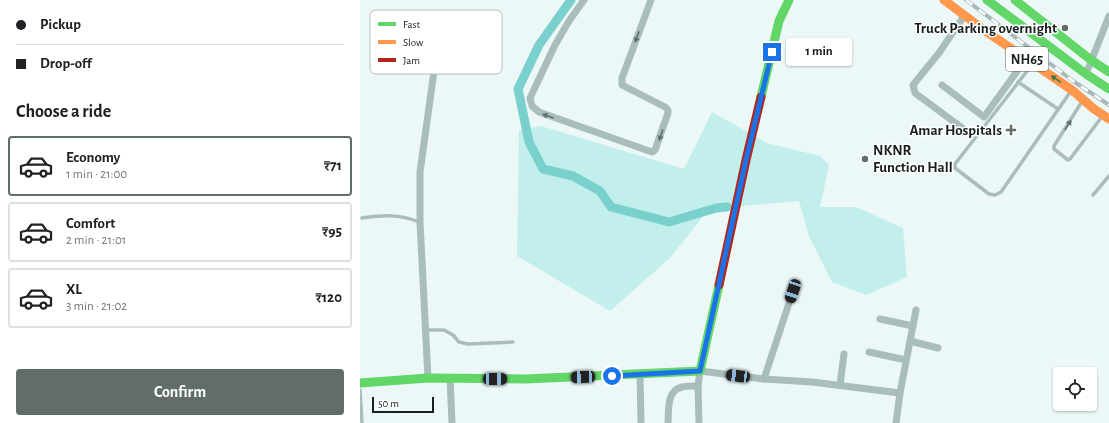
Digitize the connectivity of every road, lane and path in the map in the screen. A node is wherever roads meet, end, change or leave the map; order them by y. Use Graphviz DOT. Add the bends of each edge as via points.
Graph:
graph roads {
  1 [pos="584,0"];
  2 [pos="651,0"];
  3 [pos="789,0"];
  4 [pos="944,0"];
  5 [pos="988,0"];
  6 [pos="1015,0"];
  7 [pos="956,4"];
  8 [pos="964,16"];
  9 [pos="1109,16"];
  10 [pos="1091,60"];
  11 [pos="1029,61"];
  12 [pos="1109,72"];
  13 [pos="434,74"];
  14 [pos="1086,74"];
  15 [pos="1018,82"];
  16 [pos="942,85"];
  17 [pos="1109,89"];
  18 [pos="1072,90"];
  19 [pos="1083,100"];
  20 [pos="1058,109"];
  21 [pos="1106,117"];
  22 [pos="965,130"];
  23 [pos="1109,176"];
  24 [pos="1094,195"];
  25 [pos="362,218"];
  26 [pos="420,222"];
  27 [pos="793,291"];
  28 [pos="916,310"];
  29 [pos="880,319"];
  30 [pos="913,326"];
  31 [pos="425,330"];
  32 [pos="910,341"];
  33 [pos="513,342"];
  34 [pos="938,348"];
  35 [pos="869,352"];
  36 [pos="844,354"];
  37 [pos="906,360"];
  38 [pos="700,371"];
  39 [pos="640,374"];
  40 [pos="428,378"];
  41 [pos="450,378"];
  42 [pos="764,379"];
  43 [pos="360,383"];
  44 [pos="840,385"];
  45 [pos="698,386"];
  46 [pos="360,390"];
  47 [pos="900,393"];
  48 [pos="362,423"];
  49 [pos="452,423"];
  50 [pos="641,423"];
  51 [pos="668,423"];
  52 [pos="699,423"];
  53 [pos="896,423"];
  2 -- 1 [label="street, one-way" via="622,78 622,85 668,110 656,150 652,152 539,112 532,106 530,98 555,45"];
  3 -- 38 [label="main road" via="779,21"];
  4 -- 7 [label="main road, NH65"];
  5 -- 14 [label="main road, NH65"];
  6 -- 10 [label="main road"];
  7 -- 8 [label="main road, NH65"];
  8 -- 11 [label="main road, NH65"];
  8 -- 22 [label="street" via="913,85 915,93"];
  9 -- 10 [label="street"];
  10 -- 12 [label="main road"];
  10 -- 14 [label="street"];
  11 -- 15 [label="lane"];
  11 -- 16 [label="street" via="984,117"];
  18 -- 11 [label="main road, NH65, one-way"];
  13 -- 26 [label="street" via="420,172"];
  14 -- 17 [label="main road, NH65"];
  15 -- 20 [label="lane"];
  15 -- 20 [label="lane" via="955,164 955,168 989,194 1001,192"];
  18 -- 19 [label="main road, NH65"];
  18 -- 20 [label="lane"];
  19 -- 21 [label="main road, NH65"];
  21 -- 19 [label="lane, one-way" via="1068,160 1054,149 1054,146"];
  23 -- 24 [label="lane"];
  25 -- 26 [label="lane" via="396,215"];
  26 -- 31 [label="street"];
  27 -- 42 [label="street"];
  28 -- 30 [label="street"];
  29 -- 30 [label="street"];
  30 -- 32 [label="street"];
  31 -- 33 [label="lane" via="444,330 459,342 468,344"];
  31 -- 40 [label="street"];
  32 -- 34 [label="street"];
  32 -- 37 [label="street"];
  35 -- 37 [label="street"];
  36 -- 44 [label="street"];
  37 -- 47 [label="street"];
  38 -- 39 [label="main road"];
  38 -- 42 [label="street"];
  38 -- 45 [label="street"];
  39 -- 41 [label="main road" via="526,379"];
  39 -- 50 [label="street"];
  40 -- 41 [label="main road"];
  40 -- 43 [label="main road"];
  41 -- 49 [label="street"];
  42 -- 44 [label="street"];
  44 -- 47 [label="street"];
  45 -- 51 [label="street" via="682,387 673,392 670,396"];
  45 -- 52 [label="street"];
  46 -- 48 [label="lane"];
  47 -- 53 [label="street"];
}
